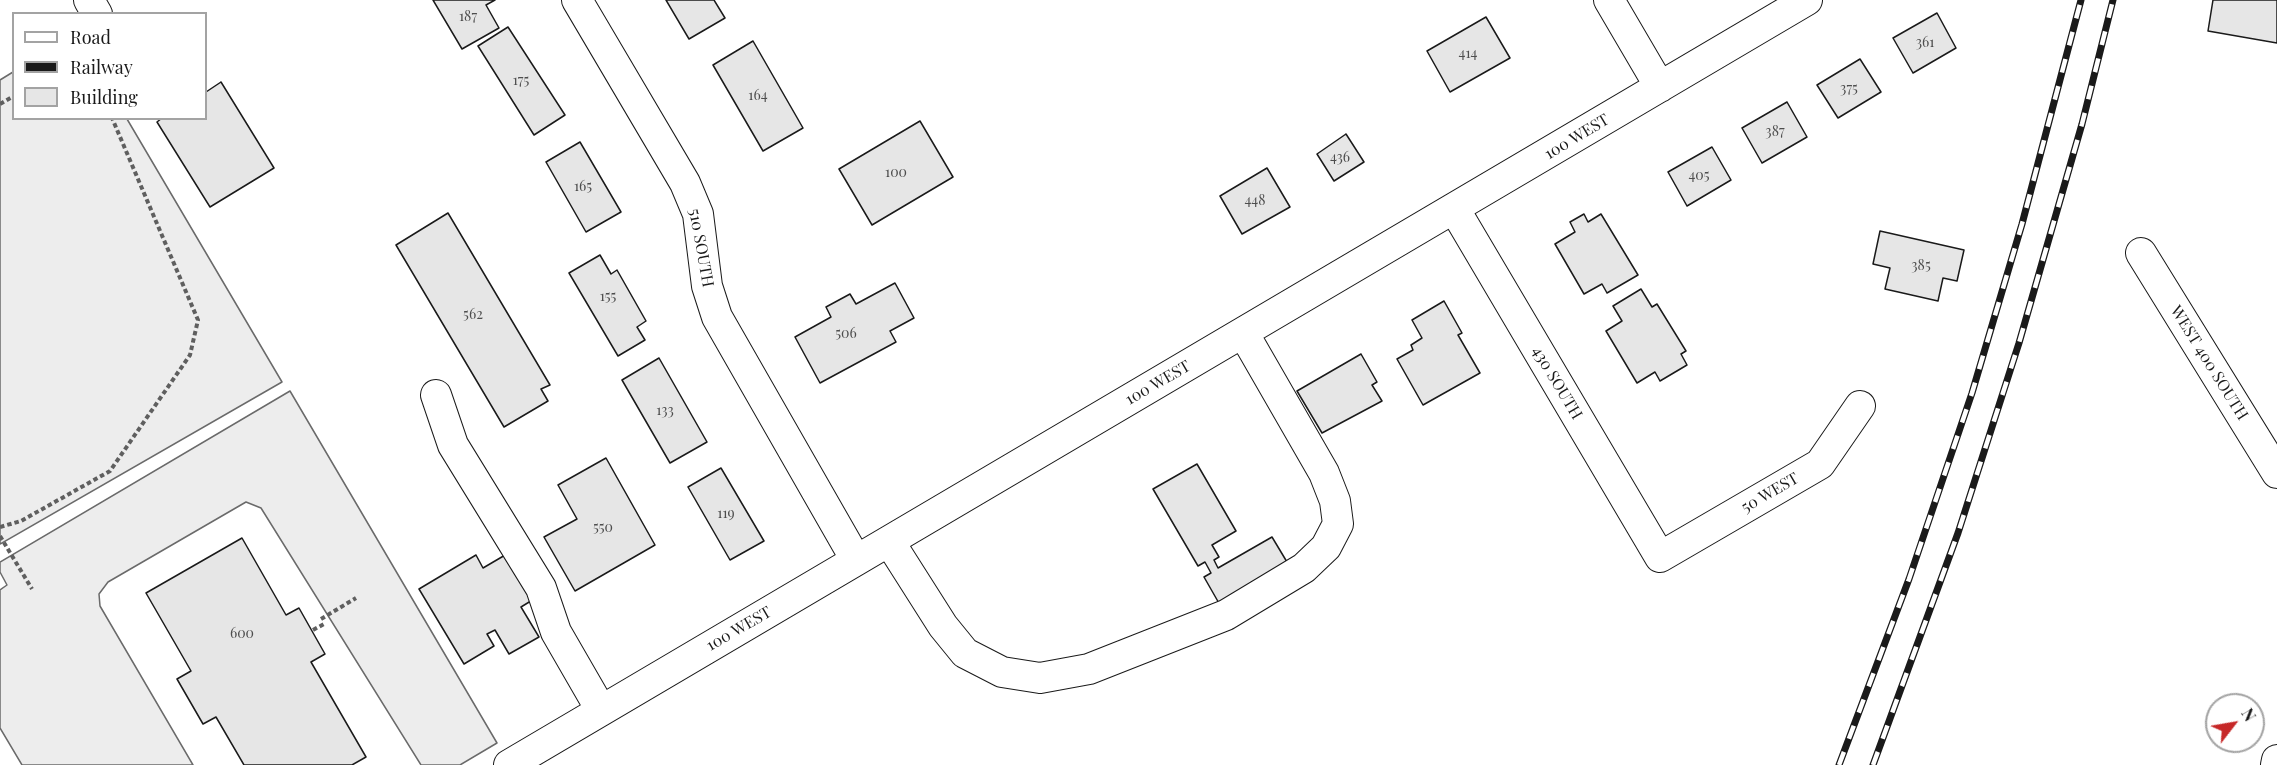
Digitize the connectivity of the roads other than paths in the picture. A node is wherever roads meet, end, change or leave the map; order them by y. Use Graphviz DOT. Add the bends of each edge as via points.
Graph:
graph roads {
  1 [pos="577,0"];
  2 [pos="1610,0"];
  3 [pos="1807,0"];
  4 [pos="1660,87"];
  5 [pos="1455,210"];
  6 [pos="2141,253"];
  7 [pos="1244,334"];
  8 [pos="436,395"];
  9 [pos="1860,406"];
  10 [pos="2277,473"];
  11 [pos="888,541"];
  12 [pos="1660,557"];
  13 [pos="856,560"];
  14 [pos="601,710"];
  15 [pos="2277,760"];
  16 [pos="509,765"];
  17 [pos="2276,765"];
  1 -- 13 [label="street, 510 SOUTH" via="685,183 698,214 707,286 717,317"];
  2 -- 4 [label="street"];
  3 -- 4 [label="street, 100 WEST"];
  4 -- 5 [label="street, 100 WEST"];
  5 -- 7 [label="street, 100 WEST"];
  5 -- 12 [label="street, 430 SOUTH"];
  6 -- 10 [label="street, WEST 400 SOUTH"];
  7 -- 11 [label="street, 100 WEST"];
  7 -- 11 [label="street" via="1324,473 1335,501 1338,524 1326,547 1304,568 1226,615 1089,669 1040,678 1002,672 965,652 943,626"];
  8 -- 14 [label="street" via="453,445 541,588 556,632"];
  9 -- 12 [label="street, 50 WEST" via="1820,464"];
  11 -- 13 [label="street, 100 WEST"];
  13 -- 14 [label="street, 100 WEST"];
  14 -- 16 [label="street, 100 WEST"];
  15 -- 17 [label="street"];
}
